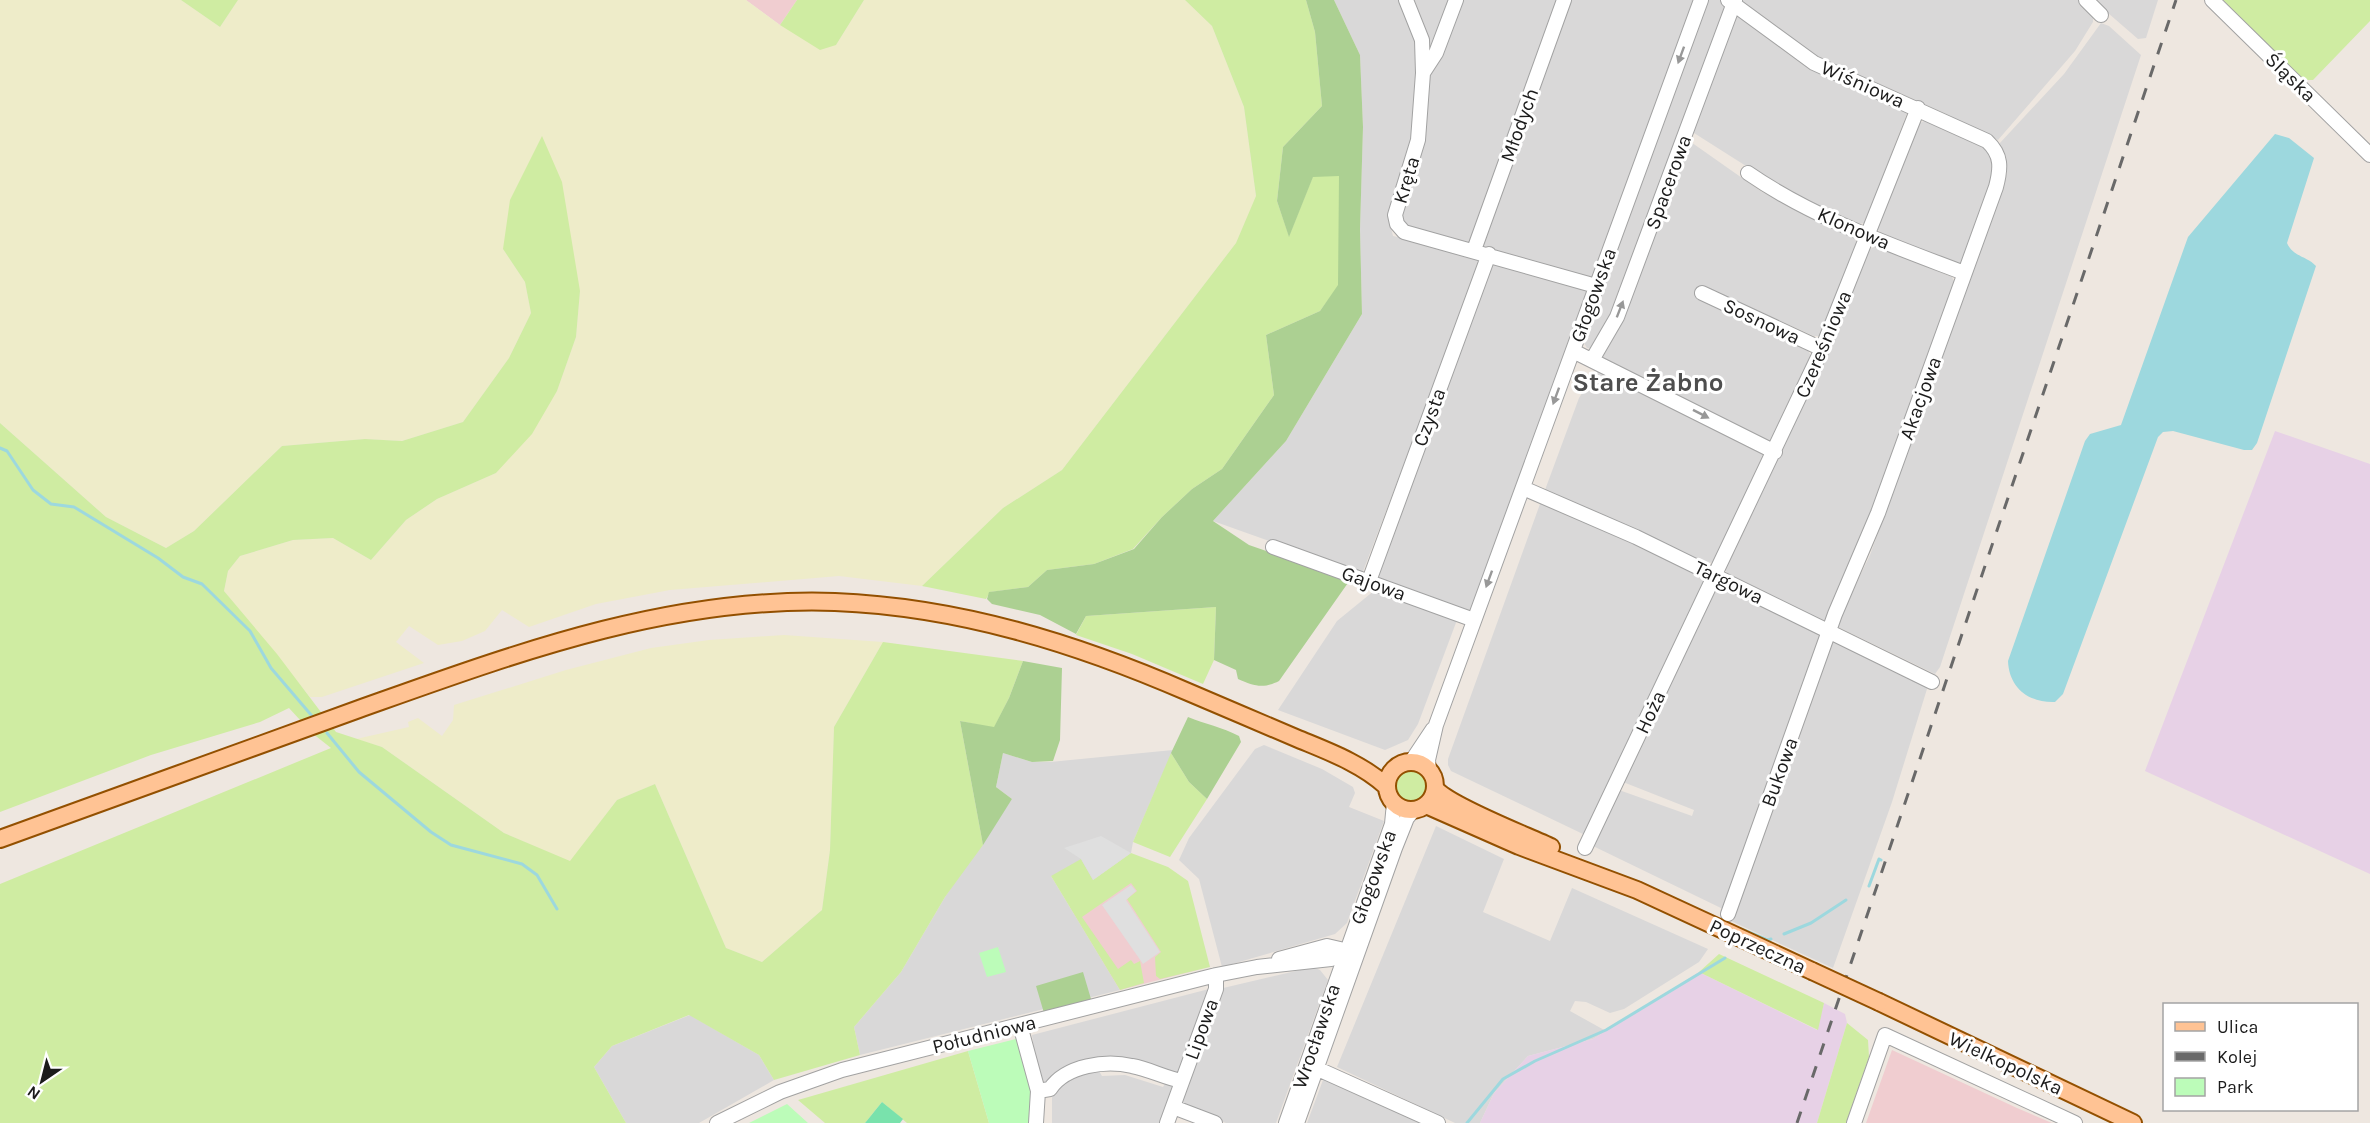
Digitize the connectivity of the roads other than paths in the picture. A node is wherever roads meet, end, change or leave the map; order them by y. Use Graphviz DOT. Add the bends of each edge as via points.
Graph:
graph roads {
  1 [pos="1406,0"];
  2 [pos="1456,0"];
  3 [pos="1563,0"];
  4 [pos="1701,0"];
  5 [pos="2086,0"];
  6 [pos="2212,0"];
  7 [pos="1732,1"];
  8 [pos="2101,15"];
  9 [pos="1423,73"];
  10 [pos="1918,108"];
  11 [pos="2370,155"];
  12 [pos="2000,160"];
  13 [pos="1748,173"];
  14 [pos="1868,236"];
  15 [pos="1474,250"];
  16 [pos="1489,254"];
  17 [pos="1964,273"];
  18 [pos="1596,286"];
  19 [pos="1702,293"];
  20 [pos="1822,350"];
  21 [pos="1573,351"];
  22 [pos="1592,360"];
  23 [pos="1775,452"];
  24 [pos="1523,488"];
  25 [pos="1273,547"];
  26 [pos="1715,575"];
  27 [pos="1369,581"];
  28 [pos="1474,620"];
  29 [pos="1829,631"];
  30 [pos="1932,682"];
  31 [pos="1436,724"];
  32 [pos="1342,757"];
  33 [pos="1411,762"];
  34 [pos="1394,768"];
  35 [pos="1429,770"];
  36 [pos="1386,786"];
  37 [pos="1435,788"];
  38 [pos="1394,803"];
  39 [pos="1420,808"];
  40 [pos="0,839"];
  41 [pos="1585,848"];
  42 [pos="1637,890"];
  43 [pos="1728,914"];
  44 [pos="1352,952"];
  45 [pos="1327,960"];
  46 [pos="1257,967"];
  47 [pos="1216,975"];
  48 [pos="1337,975"];
  49 [pos="1879,1002"];
  50 [pos="1020,1025"];
  51 [pos="1314,1041"];
  52 [pos="1318,1069"];
  53 [pos="1302,1075"];
  54 [pos="1182,1081"];
  55 [pos="1038,1091"];
  56 [pos="1173,1107"];
  57 [pos="717,1123"];
  58 [pos="1036,1123"];
  59 [pos="1167,1123"];
  60 [pos="1215,1123"];
  61 [pos="1286,1123"];
  62 [pos="1297,1123"];
  63 [pos="1438,1123"];
  64 [pos="1854,1123"];
  65 [pos="2075,1123"];
  66 [pos="2133,1123"];
  1 -- 9 [label="street, Kręta" via="1422,40"];
  2 -- 9 [label="street" via="1436,54"];
  3 -- 15 [label="street, Młodych"];
  4 -- 18 [label="street, Głogowska, one-way"];
  5 -- 8 [label="street"];
  6 -- 11 [label="street, Śląska"];
  7 -- 10 [label="street, Wiśniowa" via="1814,63"];
  22 -- 7 [label="street, Spacerowa, one-way" via="1617,317"];
  9 -- 15 [label="street, Kręta" via="1418,140 1395,215 1397,224 1404,232"];
  10 -- 12 [label="street, Wiśniowa" via="1987,141"];
  10 -- 14 [label="street, Czereśniowa"];
  12 -- 17 [label="street, Akacjowa" via="1996,188"];
  13 -- 14 [label="street, Klonowa" via="1774,191"];
  14 -- 17 [label="street, Klonowa"];
  14 -- 20 [label="street, Czereśniowa"];
  15 -- 16 [label="street, Kręta"];
  16 -- 18 [label="street, Kręta"];
  16 -- 27 [label="street, Czysta"];
  17 -- 29 [label="street, Akacjowa" via="1875,524"];
  18 -- 21 [label="street, Głogowska"];
  19 -- 20 [label="street, Sosnowa"];
  20 -- 23 [label="street, Czereśniowa"];
  21 -- 22 [label="street"];
  21 -- 24 [label="street, Głogowska, one-way"];
  22 -- 23 [label="street, one-way"];
  23 -- 26 [label="street, Czereśniowa"];
  24 -- 26 [label="street, Targowa"];
  24 -- 28 [label="street, Głogowska, one-way"];
  25 -- 27 [label="street, Gajowa"];
  26 -- 29 [label="street, Targowa"];
  26 -- 41 [label="street, Hoża"];
  27 -- 28 [label="street, Gajowa"];
  28 -- 31 [label="street, Głogowska"];
  29 -- 30 [label="street, Targowa"];
  29 -- 43 [label="street, Bukowa"];
  31 -- 33 [label="street, Głogowska"];
  31 -- 35 [label="street, Głogowska"];
  32 -- 34 [label="main road"];
  32 -- 36 [label="main road"];
  32 -- 40 [label="main road" via="1138,670 996,624 834,602 726,607 627,622 535,648"];
  33 -- 34 [label="main road"];
  33 -- 35 [label="main road"];
  34 -- 36 [label="main road"];
  35 -- 37 [label="main road"];
  36 -- 38 [label="main road"];
  37 -- 39 [label="main road"];
  37 -- 42 [label="main road, Poprzeczna" via="1458,803 1597,867"];
  38 -- 39 [label="main road"];
  38 -- 44 [label="street, Głogowska" via="1392,824"];
  39 -- 42 [label="main road, Poprzeczna"];
  39 -- 44 [label="street, Głogowska" via="1402,828"];
  42 -- 49 [label="main road, Poprzeczna, bridge"];
  44 -- 45 [label="street, Południowa"];
  44 -- 46 [label="street, Południowa" via="1327,945"];
  44 -- 48 [label="street, Wrocławska"];
  44 -- 52 [label="street, Wrocławska"];
  45 -- 46 [label="street, Południowa"];
  45 -- 48 [label="street"];
  46 -- 47 [label="street, Południowa"];
  47 -- 50 [label="street, Południowa"];
  47 -- 54 [label="street, Lipowa" via="1216,989"];
  48 -- 51 [label="street, Wrocławska"];
  49 -- 66 [label="main road, Wielkopolska"];
  50 -- 55 [label="street"];
  50 -- 57 [label="street, Południowa" via="822,1076"];
  51 -- 52 [label="street"];
  51 -- 53 [label="street, Wrocławska"];
  52 -- 53 [label="street"];
  52 -- 62 [label="street, Wrocławska"];
  52 -- 63 [label="street"];
  53 -- 61 [label="street, Wrocławska"];
  54 -- 55 [label="street, Lipowa" via="1120,1064 1074,1069 1050,1089"];
  54 -- 56 [label="street, Lipowa"];
  55 -- 58 [label="street"];
  56 -- 59 [label="street, Lipowa"];
  56 -- 60 [label="street"];
  64 -- 65 [label="street" via="1885,1035"];
}
